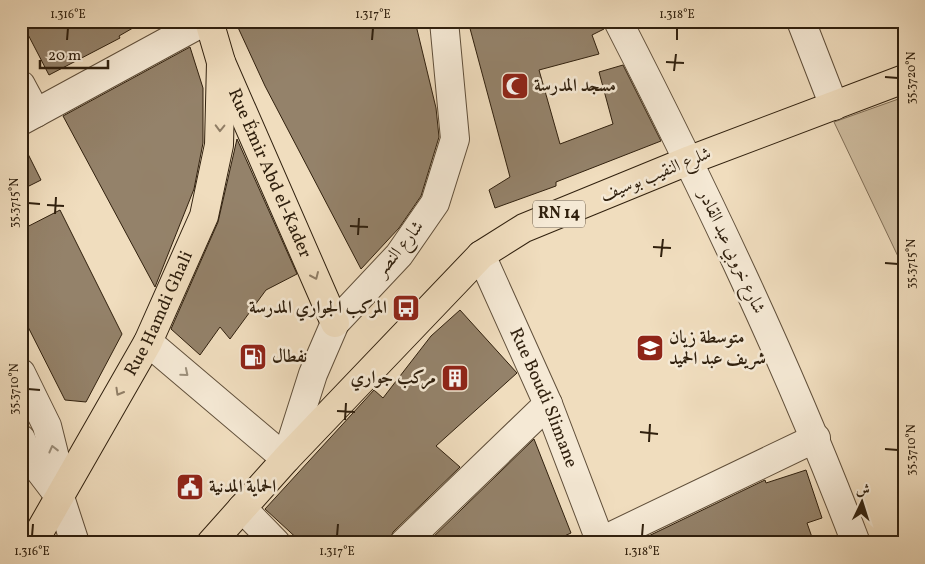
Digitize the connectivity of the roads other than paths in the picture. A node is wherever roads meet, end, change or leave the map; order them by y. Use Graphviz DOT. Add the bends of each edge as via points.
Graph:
graph roads {
  1 [pos="205,21"];
  2 [pos="209,21"];
  3 [pos="444,21"];
  4 [pos="618,21"];
  5 [pos="801,21"];
  6 [pos="221,62"];
  7 [pos="904,79"];
  8 [pos="21,85"];
  9 [pos="834,106"];
  10 [pos="29,117"];
  11 [pos="690,160"];
  12 [pos="482,255"];
  13 [pos="335,323"];
  14 [pos="148,342"];
  15 [pos="21,373"];
  16 [pos="548,404"];
  17 [pos="816,438"];
  18 [pos="21,439"];
  19 [pos="286,459"];
  20 [pos="60,497"];
  21 [pos="242,508"];
  22 [pos="599,542"];
  23 [pos="33,543"];
  24 [pos="75,543"];
  25 [pos="212,543"];
  26 [pos="276,543"];
  27 [pos="404,543"];
  28 [pos="856,543"];
  1 -- 10 [label="street"];
  2 -- 6 [label="main road, Rue Émir Abd el-Kader"];
  3 -- 13 [label="street, شارع النصر" via="456,139 435,203 399,255"];
  4 -- 11 [label="street, شارع خروبي عبد القادر"];
  5 -- 9 [label="street"];
  6 -- 13 [label="main road, Rue Émir Abd el-Kader, one-way"];
  6 -- 14 [label="main road, Rue Hamdi Ghali, one-way" via="220,145 204,216"];
  7 -- 9 [label="main road, شلرع النقيب بوسيف / RN 14"];
  8 -- 10 [label="street"];
  9 -- 11 [label="main road, شلرع النقيب بوسيف / RN 14"];
  11 -- 12 [label="main road, شلرع النقيب بوسيف / RN 14" via="524,228"];
  11 -- 17 [label="street, شارع خروبي عبد القادر"];
  12 -- 16 [label="street, Rue Boudi Slimane"];
  12 -- 19 [label="main road, شلرع النقيب بوسيف / RN 14"];
  13 -- 19 [label="street, شارع النصر"];
  14 -- 19 [label="street, one-way"];
  14 -- 20 [label="main road, Rue Hamdi Ghali, one-way"];
  20 -- 15 [label="street, one-way" via="48,426"];
  16 -- 22 [label="street, Rue Boudi Slimane"];
  16 -- 27 [label="street"];
  17 -- 22 [label="street"];
  17 -- 28 [label="street, شارع خروبي عبد القادر"];
  18 -- 20 [label="street" via="30,458"];
  19 -- 21 [label="main road, RN 14"];
  20 -- 23 [label="main road, Rue Hamdi Ghali"];
  20 -- 24 [label="street"];
  21 -- 25 [label="main road, RN 14"];
  21 -- 26 [label="street"];
}
